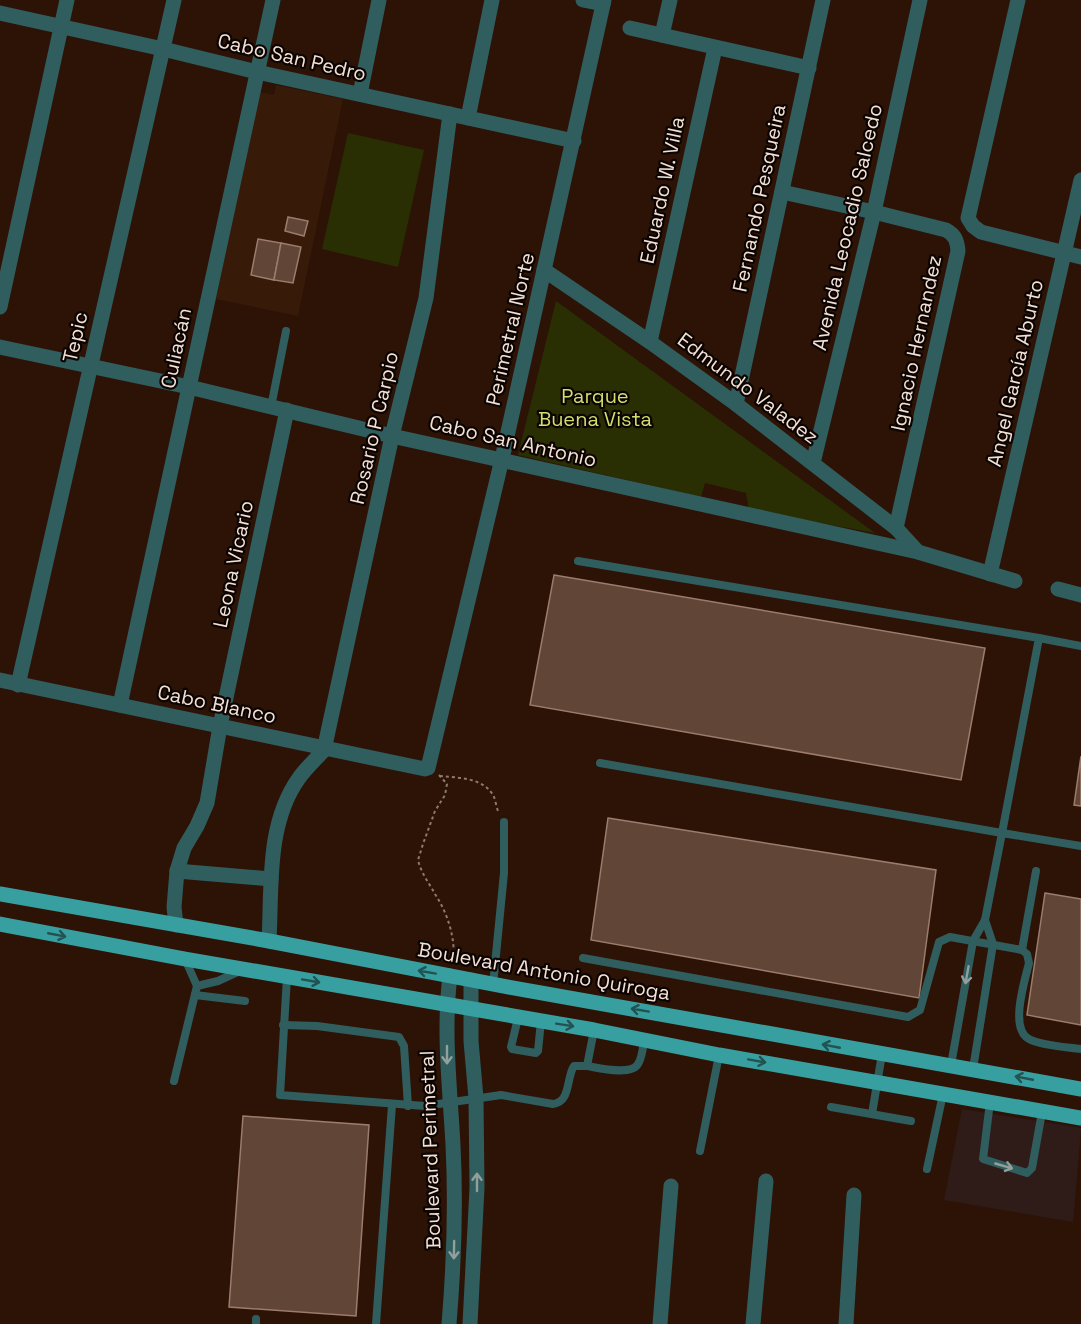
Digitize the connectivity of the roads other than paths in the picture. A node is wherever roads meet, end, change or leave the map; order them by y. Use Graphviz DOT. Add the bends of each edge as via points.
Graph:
graph roads {
  1 [pos="67,0"];
  2 [pos="174,0"];
  3 [pos="273,0"];
  4 [pos="380,0"];
  5 [pos="492,0"];
  6 [pos="583,0"];
  7 [pos="670,0"];
  8 [pos="823,0"];
  9 [pos="920,0"];
  10 [pos="1018,0"];
  11 [pos="604,2"];
  12 [pos="0,13"];
  13 [pos="61,27"];
  14 [pos="630,28"];
  15 [pos="662,36"];
  16 [pos="715,48"];
  17 [pos="163,49"];
  18 [pos="809,68"];
  19 [pos="257,72"];
  20 [pos="360,94"];
  21 [pos="450,114"];
  22 [pos="468,118"];
  23 [pos="574,141"];
  24 [pos="1081,180"];
  25 [pos="782,192"];
  26 [pos="874,212"];
  27 [pos="1064,253"];
  28 [pos="1081,257"];
  29 [pos="544,270"];
  30 [pos="0,307"];
  31 [pos="286,332"];
  32 [pos="650,342"];
  33 [pos="0,347"];
  34 [pos="90,365"];
  35 [pos="189,387"];
  36 [pos="736,404"];
  37 [pos="271,406"];
  38 [pos="287,411"];
  39 [pos="392,436"];
  40 [pos="502,459"];
  41 [pos="813,463"];
  42 [pos="896,528"];
  43 [pos="918,552"];
  44 [pos="578,561"];
  45 [pos="990,574"];
  46 [pos="1015,581"];
  47 [pos="1058,589"];
  48 [pos="1081,595"];
  49 [pos="1039,638"];
  50 [pos="1081,646"];
  51 [pos="0,680"];
  52 [pos="18,685"];
  53 [pos="120,705"];
  54 [pos="220,726"];
  55 [pos="324,750"];
  56 [pos="600,763"];
  57 [pos="425,769"];
  58 [pos="504,822"];
  59 [pos="1002,833"];
  60 [pos="1081,846"];
  61 [pos="1036,871"];
  62 [pos="177,872"];
  63 [pos="271,879"];
  64 [pos="0,894"];
  65 [pos="985,920"];
  66 [pos="0,924"];
  67 [pos="176,925"];
  68 [pos="269,941"];
  69 [pos="973,941"];
  70 [pos="993,944"];
  71 [pos="1022,950"];
  72 [pos="583,958"];
  73 [pos="185,959"];
  74 [pos="245,969"];
  75 [pos="287,976"];
  76 [pos="450,976"];
  77 [pos="471,980"];
  78 [pos="494,984"];
  79 [pos="196,991"];
  80 [pos="245,1001"];
  81 [pos="447,1005"];
  82 [pos="470,1008"];
  83 [pos="518,1018"];
  84 [pos="541,1021"];
  85 [pos="283,1025"];
  86 [pos="594,1030"];
  87 [pos="644,1041"];
  88 [pos="1081,1049"];
  89 [pos="882,1054"];
  90 [pos="719,1055"];
  91 [pos="951,1065"];
  92 [pos="587,1066"];
  93 [pos="973,1069"];
  94 [pos="174,1082"];
  95 [pos="878,1083"];
  96 [pos="1081,1089"];
  97 [pos="943,1094"];
  98 [pos="476,1098"];
  99 [pos="450,1102"];
  100 [pos="990,1102"];
  101 [pos="392,1105"];
  102 [pos="408,1106"];
  103 [pos="831,1107"];
  104 [pos="1042,1112"];
  105 [pos="872,1114"];
  106 [pos="1081,1118"];
  107 [pos="911,1121"];
  108 [pos="700,1151"];
  109 [pos="927,1169"];
  110 [pos="766,1181"];
  111 [pos="670,1186"];
  112 [pos="854,1195"];
  113 [pos="375,1324"];
  114 [pos="449,1324"];
  115 [pos="470,1324"];
  116 [pos="660,1324"];
  117 [pos="753,1324"];
  118 [pos="846,1324"];
  1 -- 13 [label="street"];
  2 -- 17 [label="street, Tepic"];
  3 -- 19 [label="street, Culiacán"];
  4 -- 20 [label="street"];
  5 -- 22 [label="street"];
  6 -- 11 [label="street"];
  7 -- 15 [label="street"];
  8 -- 18 [label="street, Fernando Pesqueira"];
  9 -- 26 [label="street, Avenida Leocadio Salcedo"];
  10 -- 27 [label="street" via="968,218 981,232"];
  11 -- 23 [label="street, Perimetral Norte"];
  12 -- 13 [label="street, Cabo San Pedro"];
  13 -- 17 [label="street, Cabo San Pedro"];
  13 -- 30 [label="street"];
  14 -- 15 [label="street"];
  15 -- 16 [label="street"];
  16 -- 18 [label="street"];
  16 -- 32 [label="street, Eduardo W. Villa"];
  17 -- 19 [label="street, Cabo San Pedro"];
  17 -- 34 [label="street, Tepic"];
  18 -- 25 [label="street, Fernando Pesqueira"];
  19 -- 20 [label="street, Cabo San Pedro"];
  19 -- 35 [label="street, Culiacán"];
  20 -- 21 [label="street, Cabo San Pedro"];
  21 -- 22 [label="street, Cabo San Pedro"];
  21 -- 39 [label="street, Rosario P Carpio" via="430,278"];
  22 -- 23 [label="street, Cabo San Pedro"];
  23 -- 29 [label="street, Perimetral Norte"];
  24 -- 27 [label="street, Angel García Aburto"];
  25 -- 26 [label="street, Ignacio Hernandez"];
  25 -- 36 [label="street, Fernando Pesqueira"];
  26 -- 41 [label="street, Avenida Leocadio Salcedo"];
  26 -- 42 [label="street, Ignacio Hernandez" via="946,230 953,234 958,251"];
  27 -- 28 [label="street"];
  27 -- 45 [label="street, Angel García Aburto"];
  29 -- 32 [label="street, Edmundo Valadez"];
  29 -- 40 [label="street, Perimetral Norte"];
  31 -- 37 [label="lane"];
  32 -- 36 [label="street, Edmundo Valadez"];
  33 -- 34 [label="street, Cabo San Antonio"];
  34 -- 35 [label="street, Cabo San Antonio"];
  34 -- 52 [label="street, Tepic"];
  35 -- 37 [label="street, Cabo San Antonio"];
  35 -- 53 [label="street, Culiacán"];
  36 -- 41 [label="street, Edmundo Valadez"];
  37 -- 38 [label="street, Cabo San Antonio"];
  38 -- 39 [label="street, Cabo San Antonio"];
  38 -- 54 [label="street, Leona Vicario"];
  39 -- 40 [label="street, Cabo San Antonio"];
  39 -- 55 [label="street, Rosario P Carpio"];
  40 -- 43 [label="street, Cabo San Antonio"];
  40 -- 57 [label="street, Perimetral Norte"];
  41 -- 42 [label="street, Edmundo Valadez"];
  42 -- 43 [label="street, Edmundo Valadez"];
  43 -- 45 [label="street, Cabo San Antonio"];
  44 -- 49 [label="lane"];
  45 -- 46 [label="street, Cabo San Antonio"];
  47 -- 48 [label="street"];
  49 -- 50 [label="lane"];
  49 -- 59 [label="lane"];
  51 -- 52 [label="street, Cabo Blanco"];
  52 -- 53 [label="street, Cabo Blanco"];
  53 -- 54 [label="street, Cabo Blanco"];
  54 -- 55 [label="street, Cabo Blanco"];
  54 -- 62 [label="street, Leona Vicario" via="207,803 184,848"];
  55 -- 57 [label="street, Cabo Blanco"];
  55 -- 63 [label="street" via="299,777 282,811"];
  56 -- 59 [label="lane"];
  58 -- 78 [label="lane" via="504,873"];
  59 -- 60 [label="lane"];
  59 -- 65 [label="lane"];
  61 -- 71 [label="lane"];
  62 -- 63 [label="street"];
  62 -- 67 [label="street, Leona Vicario"];
  63 -- 68 [label="street"];
  64 -- 67 [label="main road, Boulevard Antonio Quiroga"];
  65 -- 69 [label="lane"];
  65 -- 70 [label="lane"];
  66 -- 73 [label="main road, one-way"];
  67 -- 68 [label="main road, Boulevard Antonio Quiroga"];
  76 -- 68 [label="main road, Boulevard Antonio Quiroga, one-way"];
  69 -- 70 [label="lane"];
  69 -- 72 [label="lane" via="950,937 939,942 920,1010 908,1017"];
  69 -- 91 [label="lane, one-way"];
  70 -- 71 [label="lane"];
  70 -- 93 [label="lane"];
  71 -- 88 [label="lane" via="1029,963 1019,1019 1023,1035 1037,1042"];
  73 -- 74 [label="main road"];
  73 -- 79 [label="lane"];
  74 -- 75 [label="main road"];
  74 -- 79 [label="lane"];
  75 -- 81 [label="main road, one-way"];
  75 -- 85 [label="lane"];
  76 -- 77 [label="main road, Boulevard Antonio Quiroga"];
  76 -- 81 [label="street, Boulevard Perimetral"];
  77 -- 78 [label="main road, Boulevard Antonio Quiroga"];
  77 -- 82 [label="street, Boulevard Perimetral"];
  89 -- 78 [label="main road, Boulevard Antonio Quiroga, one-way"];
  79 -- 80 [label="lane"];
  79 -- 94 [label="lane"];
  81 -- 82 [label="main road"];
  81 -- 99 [label="street, Boulevard Perimetral, one-way"];
  82 -- 83 [label="main road"];
  82 -- 98 [label="street, Boulevard Perimetral"];
  83 -- 84 [label="main road"];
  83 -- 84 [label="lane" via="512,1049 536,1053"];
  84 -- 86 [label="main road, one-way"];
  85 -- 101 [label="lane" via="279,1095"];
  85 -- 102 [label="lane" via="399,1037 405,1046"];
  86 -- 87 [label="main road"];
  86 -- 92 [label="lane"];
  87 -- 90 [label="main road"];
  87 -- 92 [label="lane" via="634,1069"];
  89 -- 91 [label="main road, Boulevard Antonio Quiroga"];
  89 -- 95 [label="lane"];
  90 -- 95 [label="main road, one-way"];
  90 -- 108 [label="lane"];
  91 -- 93 [label="main road, Boulevard Antonio Quiroga"];
  92 -- 98 [label="lane" via="574,1066 571,1070 564,1100 559,1104 501,1095"];
  96 -- 93 [label="main road, Boulevard Antonio Quiroga, one-way"];
  95 -- 97 [label="main road"];
  95 -- 105 [label="lane"];
  97 -- 100 [label="main road"];
  97 -- 109 [label="lane"];
  98 -- 99 [label="lane"];
  115 -- 98 [label="street, Boulevard Perimetral, one-way" via="477,1188"];
  99 -- 102 [label="lane"];
  99 -- 114 [label="street, Boulevard Perimetral, one-way" via="455,1214"];
  100 -- 104 [label="main road"];
  100 -- 104 [label="lane, one-way" via="983,1159 1027,1173 1032,1168"];
  101 -- 102 [label="lane"];
  101 -- 113 [label="lane"];
  103 -- 105 [label="lane"];
  104 -- 106 [label="main road"];
  105 -- 107 [label="lane"];
  110 -- 117 [label="street"];
  111 -- 116 [label="street"];
  112 -- 118 [label="street"];
}
